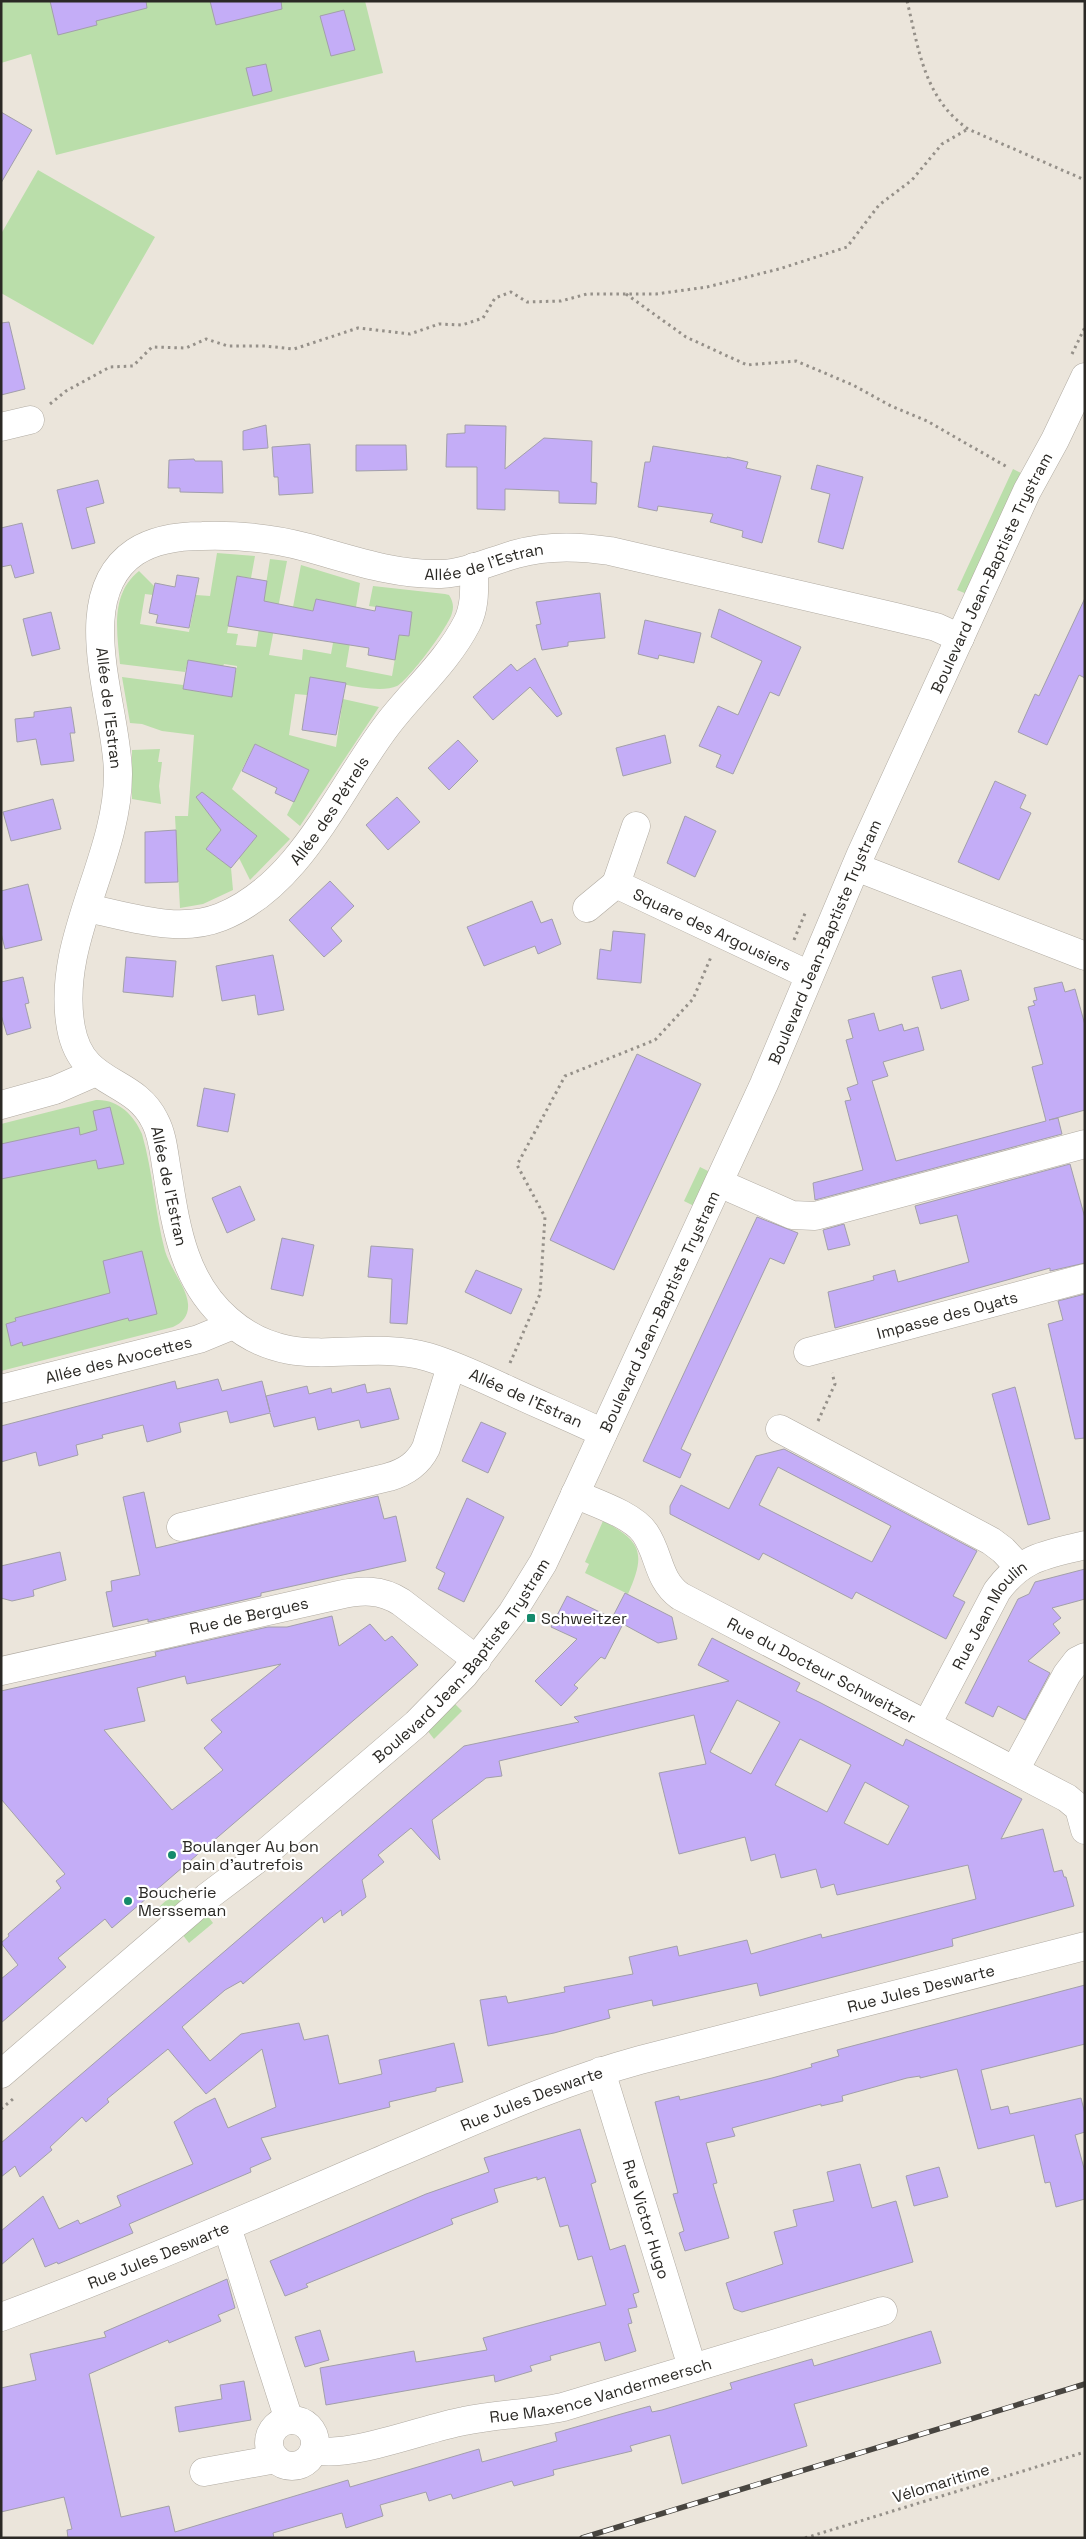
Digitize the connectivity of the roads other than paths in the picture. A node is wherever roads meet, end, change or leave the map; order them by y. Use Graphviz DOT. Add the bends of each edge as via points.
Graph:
graph roads {
  1 [pos="1076,370"];
  2 [pos="30,420"];
  3 [pos="1,427"];
  4 [pos="474,567"];
  5 [pos="960,638"];
  6 [pos="636,826"];
  7 [pos="856,867"];
  8 [pos="616,884"];
  9 [pos="87,908"];
  10 [pos="587,908"];
  11 [pos="1085,956"];
  12 [pos="798,970"];
  13 [pos="96,1072"];
  14 [pos="1,1105"];
  15 [pos="1085,1144"];
  16 [pos="719,1183"];
  17 [pos="1085,1278"];
  18 [pos="233,1325"];
  19 [pos="816,1350"];
  20 [pos="451,1366"];
  21 [pos="1,1389"];
  22 [pos="780,1429"];
  23 [pos="603,1433"];
  24 [pos="575,1494"];
  25 [pos="181,1527"];
  26 [pos="1085,1545"];
  27 [pos="1019,1567"];
  28 [pos="1085,1657"];
  29 [pos="477,1660"];
  30 [pos="1,1671"];
  31 [pos="927,1724"];
  32 [pos="1015,1770"];
  33 [pos="1083,1815"];
  34 [pos="1085,1946"];
  35 [pos="601,2071"];
  36 [pos="1,2074"];
  37 [pos="227,2226"];
  38 [pos="883,2311"];
  39 [pos="1,2317"];
  40 [pos="692,2367"];
  41 [pos="289,2420"];
  42 [pos="314,2450"];
  43 [pos="276,2458"];
  44 [pos="204,2472"];
  1 -- 5 [label="street, Boulevard Jean-Baptiste Trystram" via="1055,440 1027,491"];
  2 -- 3 [label="street"];
  4 -- 5 [label="street, Allée de l'Estran" via="540,548 576,547 610,551 936,627"];
  4 -- 9 [label="street, Allée des Pétrels" via="472,609 455,644 382,732 304,849 277,880 235,910 200,923 168,924"];
  4 -- 9 [label="street, Allée de l'Estran" via="444,574 392,571 298,545 224,535 163,540 129,557 109,582 100,618 118,787"];
  5 -- 7 [label="street, Boulevard Jean-Baptiste Trystram"];
  6 -- 8 [label="street, Square des Argousiers"];
  7 -- 11 [label="street"];
  7 -- 12 [label="street, Boulevard Jean-Baptiste Trystram"];
  8 -- 10 [label="street, Square des Argousiers"];
  8 -- 12 [label="street, Square des Argousiers"];
  9 -- 13 [label="street, Allée de l'Estran" via="72,970 70,1013 81,1057"];
  12 -- 16 [label="street, Boulevard Jean-Baptiste Trystram" via="764,1084"];
  13 -- 14 [label="street" via="55,1090"];
  13 -- 18 [label="street, Allée de l'Estran" via="133,1094 154,1117 186,1263 208,1300"];
  15 -- 16 [label="street" via="815,1216 792,1215"];
  16 -- 23 [label="street, Boulevard Jean-Baptiste Trystram"];
  17 -- 19 [label="street, Impasse des Oyats"];
  18 -- 20 [label="street, Allée de l'Estran" via="257,1339 298,1352 397,1352 424,1356"];
  18 -- 21 [label="street, Allée des Avocettes" via="198,1340"];
  20 -- 23 [label="street, Allée de l'Estran"];
  20 -- 25 [label="street" via="426,1448 422,1457 409,1469 389,1477"];
  22 -- 27 [label="street" via="990,1541"];
  23 -- 24 [label="street, Boulevard Jean-Baptiste Trystram"];
  24 -- 29 [label="street, Boulevard Jean-Baptiste Trystram" via="543,1563 523,1597"];
  24 -- 31 [label="street, Rue du Docteur Schweitzer" via="638,1524 654,1548 665,1582 680,1596"];
  26 -- 27 [label="street, Rue Jean Moulin" via="1036,1558"];
  27 -- 31 [label="street, Rue Jean Moulin" via="996,1590"];
  28 -- 32 [label="street" via="1067,1674"];
  29 -- 30 [label="street, Rue de Bergues" via="401,1602 389,1595 368,1591"];
  29 -- 36 [label="street, Boulevard Jean-Baptiste Trystram" via="395,1742 264,1854 207,1897"];
  31 -- 32 [label="street, Rue du Docteur Schweitzer"];
  32 -- 33 [label="street, Rue du Docteur Schweitzer" via="1067,1798"];
  34 -- 35 [label="street, Rue Jules Deswarte"];
  35 -- 37 [label="street, Rue Jules Deswarte" via="533,2095"];
  35 -- 40 [label="street, Rue Victor Hugo"];
  37 -- 39 [label="street, Rue Jules Deswarte"];
  37 -- 41 [label="street"];
  38 -- 40 [label="street, Rue Maxence Vandermeersch"];
  40 -- 42 [label="street, Rue Maxence Vandermeersch" via="563,2407 462,2421 340,2452"];
  41 -- 42 [label="street" via="310,2428 315,2439"];
  41 -- 43 [label="street" via="272,2434 270,2449"];
  42 -- 43 [label="street" via="310,2458 299,2464 287,2465"];
  43 -- 44 [label="street"];
}
